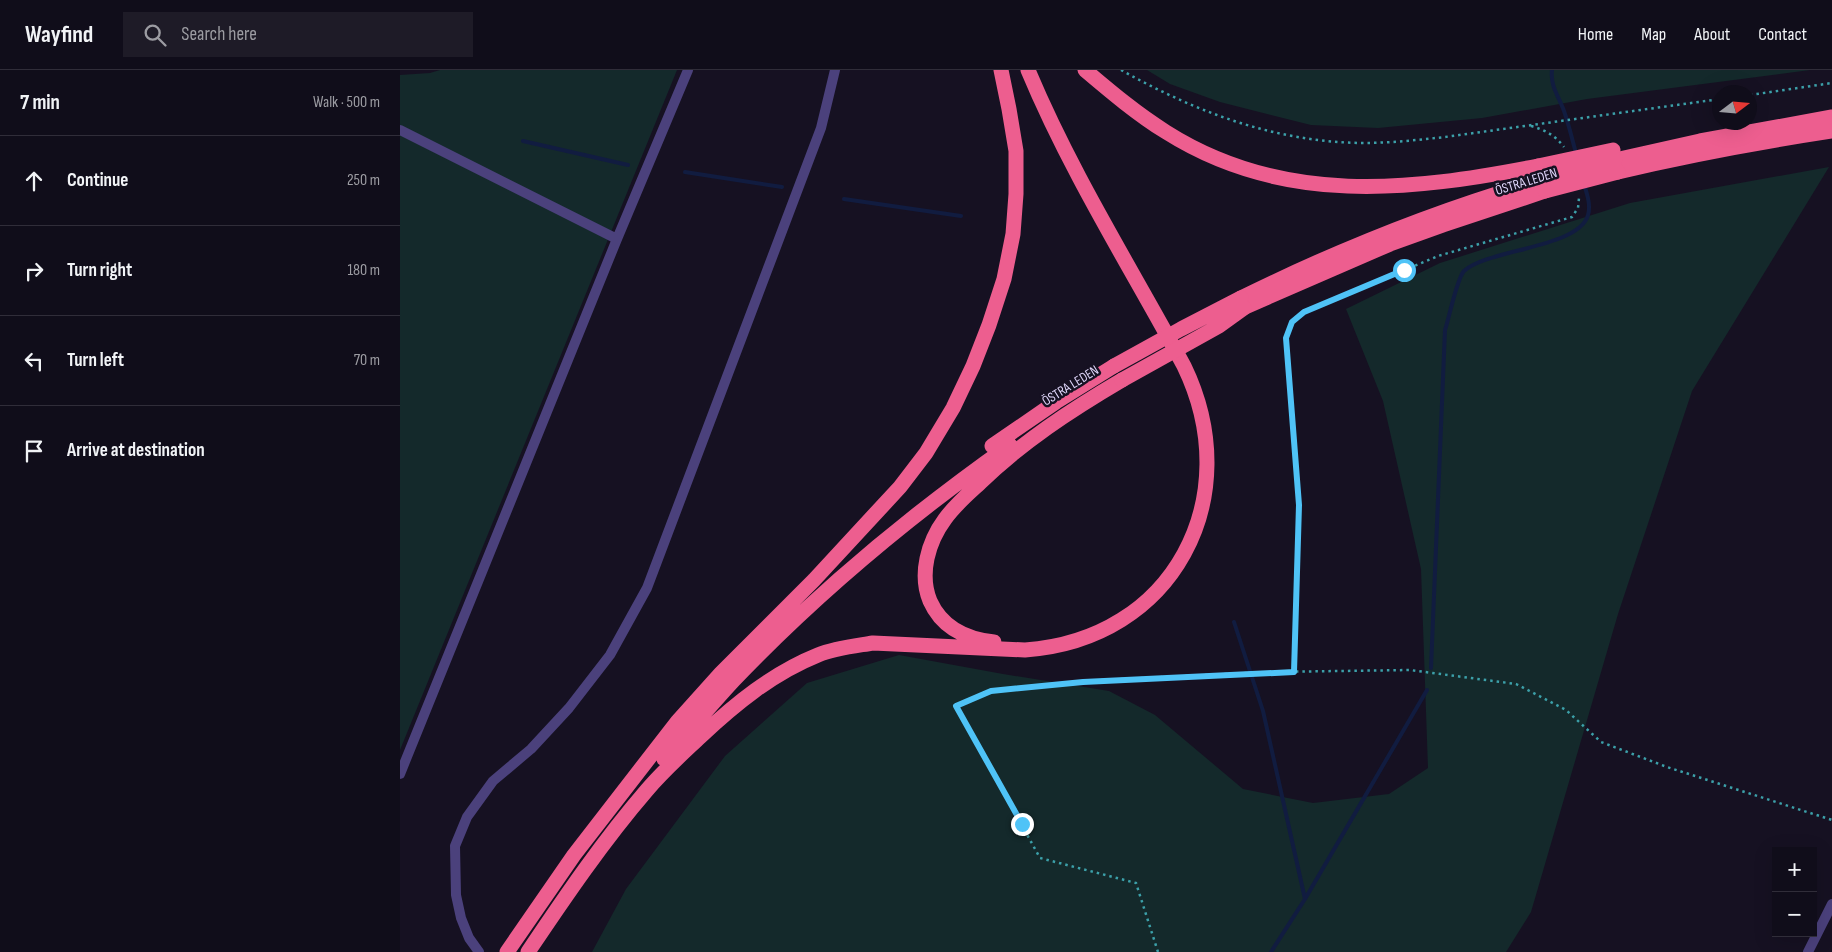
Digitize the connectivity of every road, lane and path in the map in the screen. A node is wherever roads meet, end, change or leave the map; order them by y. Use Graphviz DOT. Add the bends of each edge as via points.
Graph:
graph roads {
  1 [pos="688,70"];
  2 [pos="835,70"];
  3 [pos="1001,70"];
  4 [pos="1020,70"];
  5 [pos="1028,70"];
  6 [pos="1085,70"];
  7 [pos="1121,70"];
  8 [pos="1832,84"];
  9 [pos="1757,94"];
  10 [pos="1712,100"];
  11 [pos="1832,117"];
  12 [pos="1530,126"];
  13 [pos="400,130"];
  14 [pos="1832,131"];
  15 [pos="1566,150"];
  16 [pos="1616,161"];
  17 [pos="1542,179"];
  18 [pos="1579,198"];
  19 [pos="617,239"];
  20 [pos="1118,374"];
  21 [pos="1294,672"];
  22 [pos="654,753"];
  23 [pos="400,774"];
  24 [pos="1832,820"];
  25 [pos="1832,904"];
  26 [pos="479,952"];
  27 [pos="507,952"];
  28 [pos="520,952"];
  29 [pos="528,952"];
  30 [pos="1158,952"];
  31 [pos="1808,952"];
  1 -- 19 [label="street"];
  2 -- 26 [label="street" via="821,128 647,588 610,655 563,715 493,782 467,817 455,846 461,918"];
  3 -- 22 [label="highway" via="1016,151 1013,234 1004,279 989,325 953,408 926,453 900,487 814,580 721,673"];
  4 -- 20 [label="highway" via="1053,142 1184,384 1198,433 1198,488 1190,524 1167,567 1133,602 1093,627 1034,642 984,641 950,628 932,604 924,577 931,544 945,518 1022,446"];
  5 -- 29 [label="highway" via="1077,171 1184,366 1199,400 1208,458 1207,488 1188,548 1174,571 1135,610 1107,628 1071,644 1016,650 873,643 819,655 778,675 733,706 648,790 578,879"];
  6 -- 17 [label="highway" via="1132,109 1168,133 1211,155 1272,176 1310,184 1350,187"];
  7 -- 12 [label="path" via="1162,93 1210,113 1242,124 1324,141 1410,141"];
  8 -- 9 [label="path"];
  10 -- 12 [label="path"];
  11 -- 16 [label="highway, ÖSTRA LEDEN" via="1700,141"];
  12 -- 15 [label="path" via="1545,130"];
  13 -- 19 [label="street"];
  14 -- 16 [label="highway, ÖSTRA LEDEN" via="1678,157"];
  16 -- 17 [label="highway, ÖSTRA LEDEN, bridge"];
  17 -- 20 [label="highway, bridge" via="1413,222 1334,254 1242,303 1196,321"];
  18 -- 21 [label="path" via="1578,208 1572,217 1438,256 1304,312 1292,322 1286,338 1299,505"];
  19 -- 23 [label="street"];
  20 -- 22 [label="highway" via="1002,438 865,544 747,655"];
  20 -- 28 [label="highway, ÖSTRA LEDEN" via="1039,424 943,493 887,537 811,605 734,680 657,767 566,885"];
  21 -- 24 [label="path" via="1410,670 1516,684 1566,710 1601,742"];
  21 -- 30 [label="path" via="1101,680 1010,689 991,691 956,706 1040,858 1136,883"];
  22 -- 27 [label="highway" via="574,855"];
  25 -- 31 [label="street"];
}
